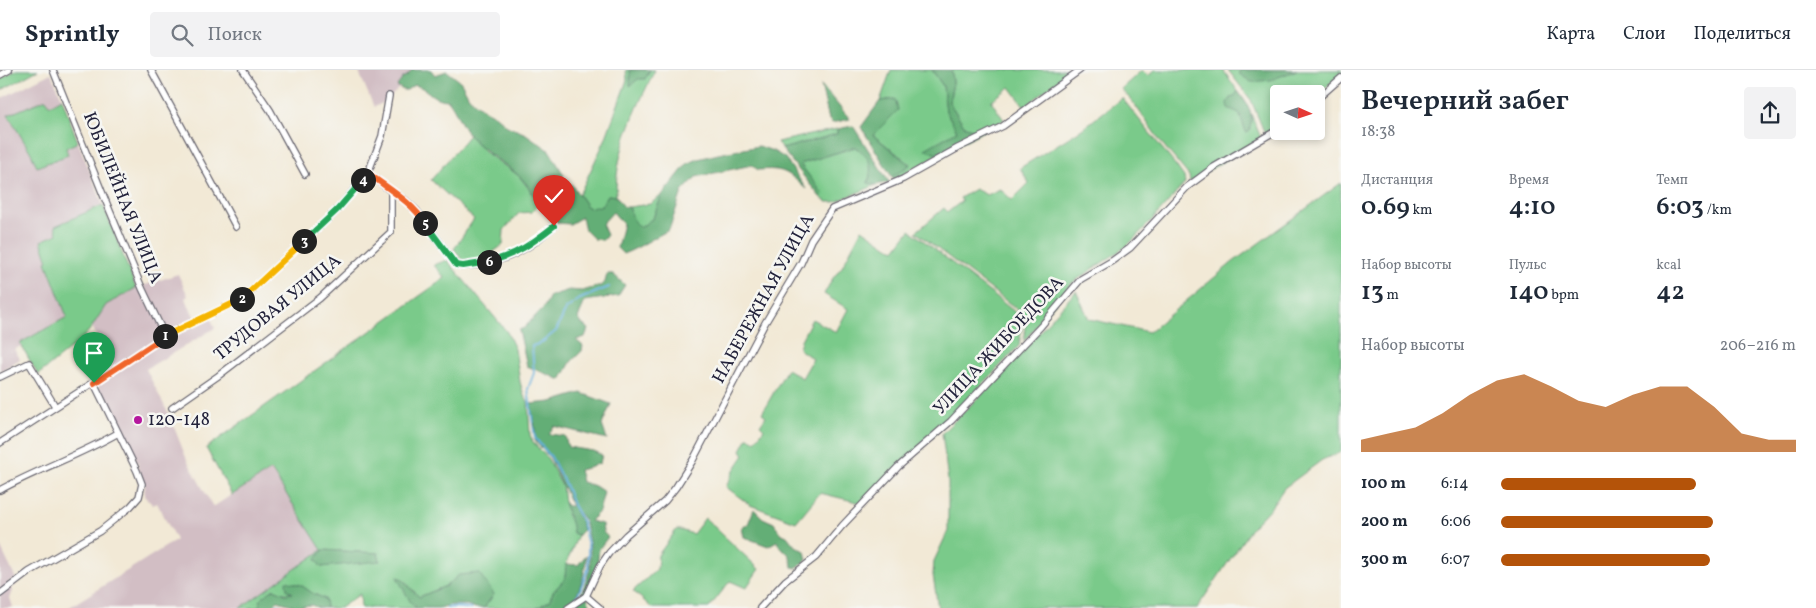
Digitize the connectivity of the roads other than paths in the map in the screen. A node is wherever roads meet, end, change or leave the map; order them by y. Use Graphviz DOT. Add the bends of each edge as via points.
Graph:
graph roads {
  1 [pos="9,70"];
  2 [pos="53,70"];
  3 [pos="150,70"];
  4 [pos="242,70"];
  5 [pos="1080,70"];
  6 [pos="0,75"];
  7 [pos="1341,78"];
  8 [pos="1325,92"];
  9 [pos="389,96"];
  10 [pos="1270,134"];
  11 [pos="368,173"];
  12 [pos="305,174"];
  13 [pos="391,191"];
  14 [pos="554,226"];
  15 [pos="236,227"];
  16 [pos="165,336"];
  17 [pos="0,378"];
  18 [pos="94,383"];
  19 [pos="55,406"];
  20 [pos="172,408"];
  21 [pos="118,433"];
  22 [pos="0,443"];
  23 [pos="0,490"];
  24 [pos="0,594"];
  25 [pos="584,598"];
  26 [pos="568,608"];
  27 [pos="600,608"];
  28 [pos="760,608"];
  1 -- 6 [label="street"];
  2 -- 16 [label="street, ЮБИЛЕЙНАЯ УЛИЦА" via="142,288"];
  3 -- 15 [label="street"];
  4 -- 12 [label="street" via="270,110"];
  5 -- 25 [label="street, НАБЕРЕЖНАЯ УЛИЦА" via="1003,126 904,179 832,209 811,240 676,488 609,553"];
  7 -- 8 [label="street"];
  9 -- 11 [label="street" via="382,136"];
  10 -- 28 [label="street, УЛИЦА ЖИБОЕДОВА" via="1187,187 1130,248 1081,279 951,421 898,467 816,557 785,581"];
  11 -- 13 [label="street"];
  11 -- 16 [label="street" via="337,210 242,299"];
  13 -- 14 [label="street" via="417,211 456,265 485,264 504,258 530,246"];
  13 -- 20 [label="street, ТРУДОВАЯ УЛИЦА" via="391,232 320,298"];
  16 -- 18 [label="street"];
  17 -- 19 [label="street" via="29,363"];
  18 -- 19 [label="street"];
  18 -- 21 [label="street"];
  19 -- 22 [label="street"];
  21 -- 23 [label="street"];
  21 -- 24 [label="street" via="142,484 139,497 100,531 29,572"];
  25 -- 26 [label="street"];
  25 -- 27 [label="street"];
}
